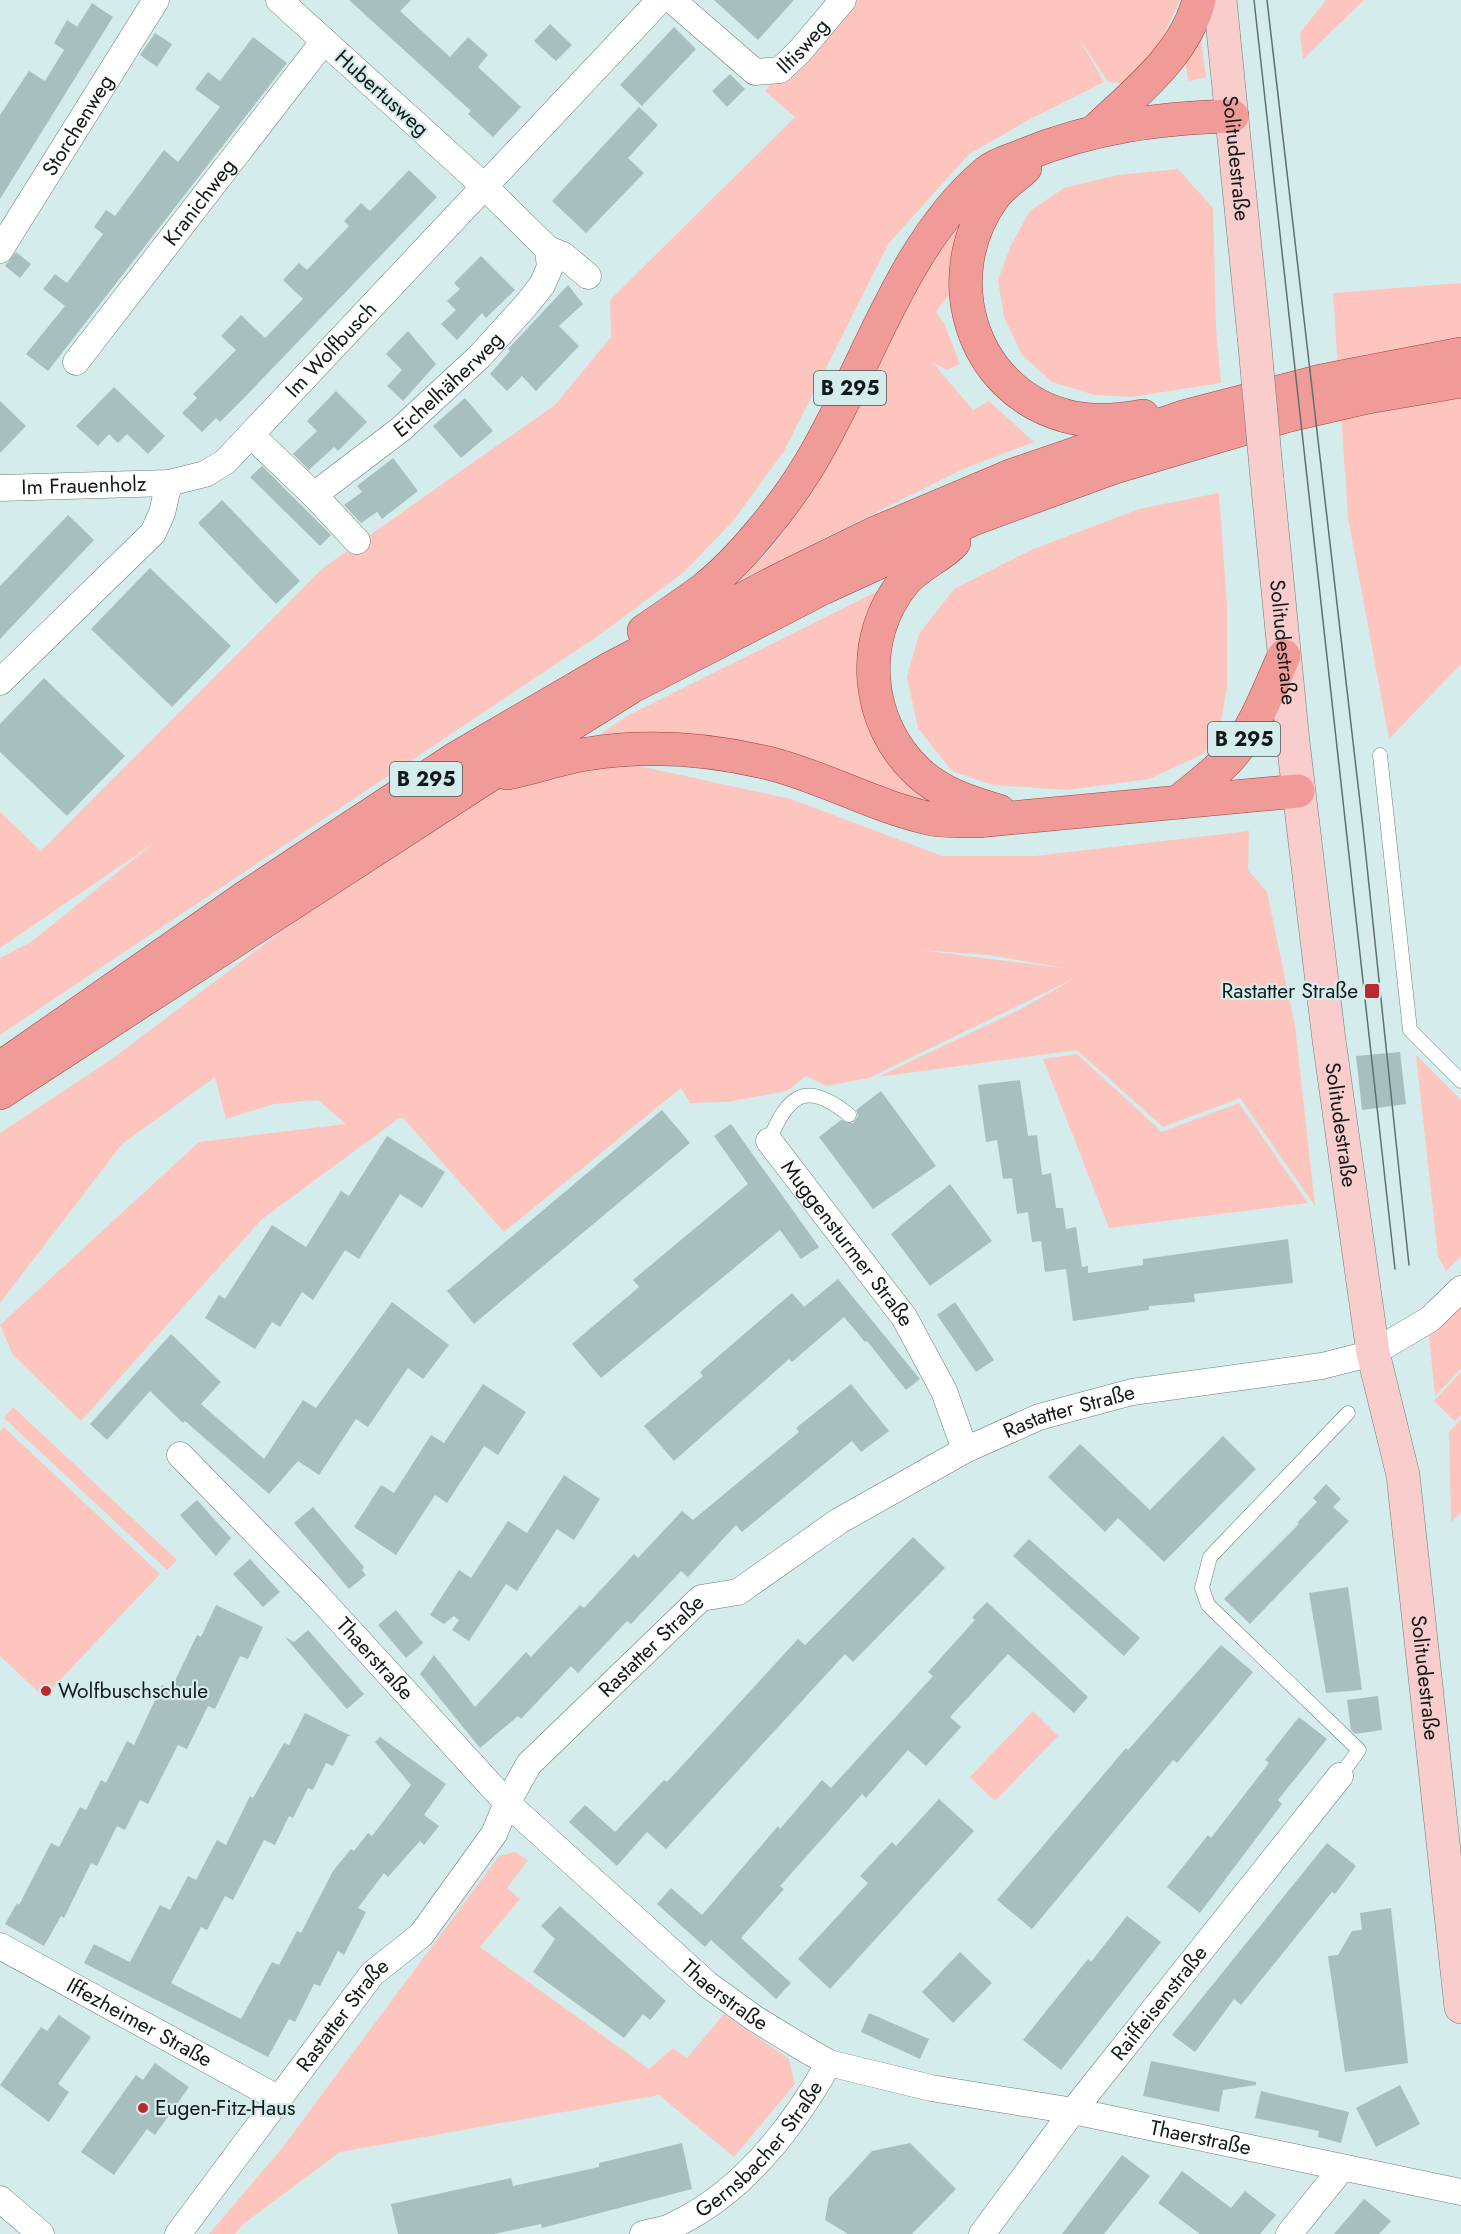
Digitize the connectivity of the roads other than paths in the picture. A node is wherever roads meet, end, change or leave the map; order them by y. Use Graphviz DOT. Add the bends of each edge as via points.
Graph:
graph roads {
  1 [pos="156,0"];
  2 [pos="279,0"];
  3 [pos="660,0"];
  4 [pos="672,0"];
  5 [pos="843,0"];
  6 [pos="1199,0"];
  7 [pos="1220,0"];
  8 [pos="324,41"];
  9 [pos="1232,116"];
  10 [pos="1096,130"];
  11 [pos="1051,144"];
  12 [pos="485,187"];
  13 [pos="548,249"];
  14 [pos="0,250"];
  15 [pos="588,276"];
  16 [pos="1461,354"];
  17 [pos="76,362"];
  18 [pos="1461,381"];
  19 [pos="1183,417"];
  20 [pos="251,435"];
  21 [pos="169,483"];
  22 [pos="0,488"];
  23 [pos="314,495"];
  24 [pos="973,519"];
  25 [pos="357,541"];
  26 [pos="1284,656"];
  27 [pos="611,668"];
  28 [pos="0,682"];
  29 [pos="1380,755"];
  30 [pos="485,778"];
  31 [pos="1298,791"];
  32 [pos="1178,802"];
  33 [pos="1016,815"];
  34 [pos="0,1068"];
  35 [pos="1461,1081"];
  36 [pos="0,1093"];
  37 [pos="849,1114"];
  38 [pos="769,1141"];
  39 [pos="1461,1289"];
  40 [pos="1373,1353"];
  41 [pos="1348,1413"];
  42 [pos="965,1450"];
  43 [pos="180,1455"];
  44 [pos="1340,1776"];
  45 [pos="507,1803"];
  46 [pos="0,1946"];
  47 [pos="1461,2007"];
  48 [pos="829,2063"];
  49 [pos="279,2099"];
  50 [pos="1073,2111"];
  51 [pos="1342,2168"];
  52 [pos="1461,2192"];
  53 [pos="0,2199"];
  54 [pos="41,2234"];
  55 [pos="178,2234"];
  56 [pos="643,2234"];
  57 [pos="982,2234"];
  58 [pos="1289,2234"];
  1 -- 14 [label="street, Storchenweg"];
  2 -- 8 [label="street, Hubertusweg"];
  3 -- 12 [label="street, Im Wolfbusch"];
  4 -- 5 [label="street, Iltisweg" via="755,72 780,70"];
  6 -- 10 [label="main road, B 295" via="1185,37 1149,79"];
  7 -- 9 [label="main road, Solitudestraße"];
  8 -- 12 [label="street, Hubertusweg"];
  8 -- 17 [label="street, Kranichweg"];
  9 -- 10 [label="main road, B 295" via="1143,122"];
  9 -- 26 [label="main road, Solitudestraße, bridge"];
  10 -- 11 [label="main road, B 295"];
  11 -- 19 [label="main road, B 295" via="995,195 976,230 966,260 965,295 984,356 1021,393 1065,416 1093,421 1152,415"];
  11 -- 27 [label="main road, B 295" via="988,170 963,195 910,270 814,456 777,511 705,588 641,633"];
  12 -- 13 [label="street"];
  12 -- 20 [label="street, Im Wolfbusch"];
  13 -- 15 [label="street" via="563,255"];
  13 -- 23 [label="street, Eichelhäherweg" via="550,267 542,285 480,356 401,429"];
  16 -- 19 [label="main road, B 295" via="1321,381"];
  18 -- 24 [label="main road, B 295" via="1368,397 1202,440"];
  19 -- 27 [label="main road, B 295" via="1013,475 903,521 785,577"];
  20 -- 21 [label="street, Im Wolfbusch" via="225,462 205,474"];
  20 -- 23 [label="street"];
  21 -- 22 [label="street, Im Frauenholz"];
  21 -- 28 [label="street" via="153,533"];
  23 -- 25 [label="street"];
  24 -- 30 [label="main road, B 295" via="823,588 640,681"];
  24 -- 33 [label="main road, B 295" via="951,546 904,582 888,608 877,635 872,665 875,696 898,748 918,772 967,802"];
  26 -- 31 [label="main road, Solitudestraße"];
  26 -- 32 [label="main road, B 295" via="1244,740 1219,768"];
  27 -- 34 [label="main road, B 295" via="455,759 246,897"];
  29 -- 35 [label="lane" via="1410,1030"];
  30 -- 33 [label="main road, B 295" via="584,754 634,748 682,749 775,765 935,820"];
  30 -- 36 [label="main road, B 295"];
  31 -- 32 [label="main road, B 295"];
  31 -- 40 [label="main road, Solitudestraße"];
  32 -- 33 [label="main road, B 295"];
  37 -- 38 [label="lane, Muggensturmer Straße" via="818,1095 802,1097 780,1113"];
  38 -- 42 [label="street, Muggensturmer Straße" via="904,1317 944,1391"];
  39 -- 40 [label="street" via="1430,1319"];
  40 -- 42 [label="street, Rastatter Straße" via="1322,1366 1132,1392 1039,1417"];
  40 -- 47 [label="main road, Solitudestraße" via="1403,1475"];
  41 -- 44 [label="lane" via="1210,1557 1202,1588 1208,1605 1359,1750"];
  42 -- 45 [label="street, Rastatter Straße" via="839,1521 738,1592 701,1598 529,1764"];
  43 -- 45 [label="street, Thaerstraße" via="316,1594"];
  44 -- 50 [label="street, Raiffeisenstraße"];
  45 -- 48 [label="street, Thaerstraße" via="707,1984"];
  45 -- 49 [label="street, Rastatter Straße" via="494,1834 422,1935 372,1974"];
  46 -- 49 [label="street, Iffezheimer Straße"];
  48 -- 50 [label="street, Thaerstraße" via="931,2088"];
  48 -- 56 [label="street, Gernsbacher Straße" via="808,2100 742,2179 717,2200 673,2226"];
  49 -- 55 [label="street, Rastatter Straße"];
  50 -- 51 [label="street, Thaerstraße"];
  50 -- 57 [label="street, Raiffeisenstraße"];
  51 -- 52 [label="street, Thaerstraße"];
  51 -- 58 [label="street"];
  53 -- 54 [label="street"];
}
